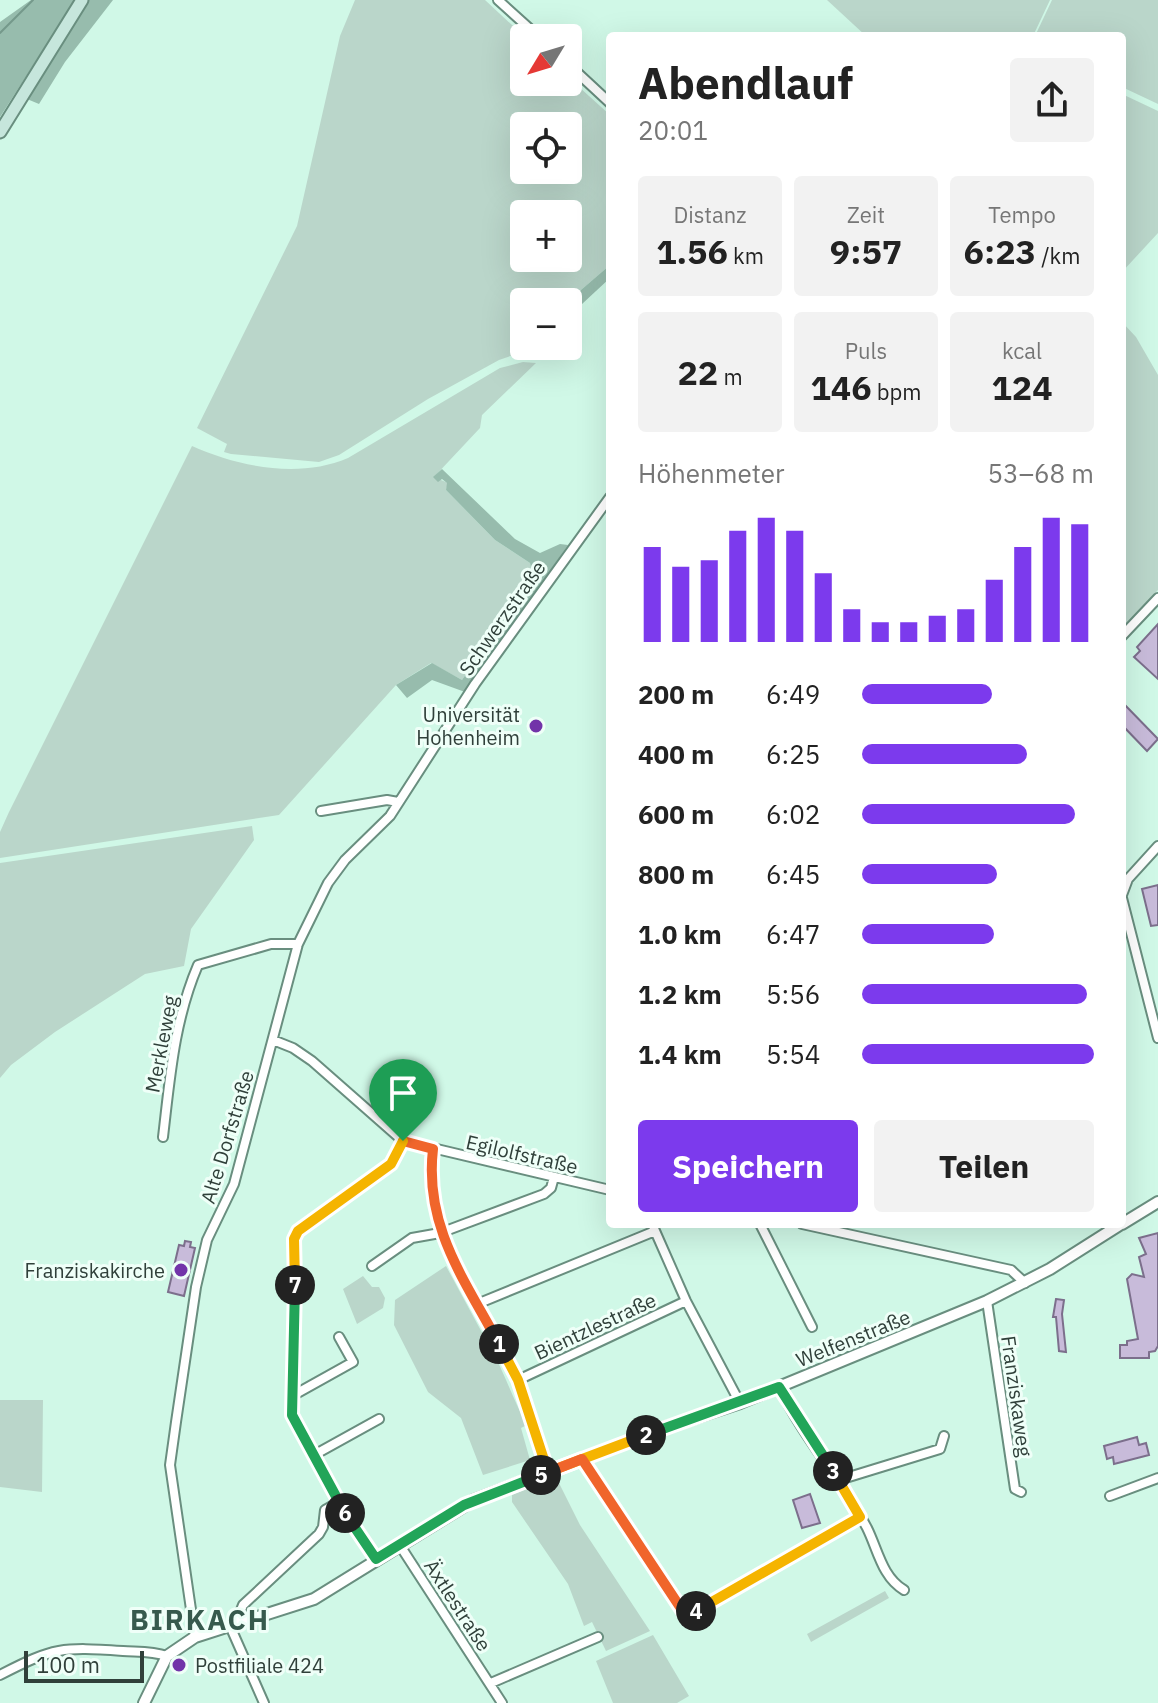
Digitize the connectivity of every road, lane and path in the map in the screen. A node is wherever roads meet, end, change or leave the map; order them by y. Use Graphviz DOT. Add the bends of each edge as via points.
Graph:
graph roads {
  1 [pos="82,0"];
  2 [pos="498,0"];
  3 [pos="525,24"];
  4 [pos="582,77"];
  5 [pos="606,99"];
  6 [pos="0,132"];
  7 [pos="606,503"];
  8 [pos="1158,598"];
  9 [pos="1126,632"];
  10 [pos="398,802"];
  11 [pos="321,811"];
  12 [pos="1158,846"];
  13 [pos="1126,887"];
  14 [pos="1126,904"];
  15 [pos="298,944"];
  16 [pos="1158,1038"];
  17 [pos="273,1040"];
  18 [pos="163,1137"];
  19 [pos="403,1141"];
  20 [pos="433,1149"];
  21 [pos="554,1177"];
  22 [pos="606,1189"];
  23 [pos="1158,1202"];
  24 [pos="1126,1222"];
  25 [pos="653,1228"];
  26 [pos="762,1228"];
  27 [pos="820,1228"];
  28 [pos="1115,1228"];
  29 [pos="440,1233"];
  30 [pos="372,1266"];
  31 [pos="1025,1283"];
  32 [pos="686,1301"];
  33 [pos="987,1301"];
  34 [pos="477,1304"];
  35 [pos="812,1327"];
  36 [pos="339,1337"];
  37 [pos="518,1380"];
  38 [pos="779,1387"];
  39 [pos="292,1396"];
  40 [pos="740,1403"];
  41 [pos="379,1419"];
  42 [pos="944,1436"];
  43 [pos="314,1455"];
  44 [pos="582,1459"];
  45 [pos="548,1472"];
  46 [pos="1158,1478"];
  47 [pos="839,1480"];
  48 [pos="1021,1492"];
  49 [pos="1110,1496"];
  50 [pos="339,1502"];
  51 [pos="860,1517"];
  52 [pos="399,1544"];
  53 [pos="376,1559"];
  54 [pos="904,1590"];
  55 [pos="235,1625"];
  56 [pos="195,1637"];
  57 [pos="598,1637"];
  58 [pos="167,1656"];
  59 [pos="0,1675"];
  60 [pos="491,1683"];
  61 [pos="144,1703"];
  62 [pos="264,1703"];
  63 [pos="502,1703"];
  1 -- 6 [label="main road"];
  2 -- 3 [label="street"];
  4 -- 5 [label="street"];
  7 -- 10 [label="street, Schwerzstraße" via="475,684"];
  8 -- 9 [label="street"];
  10 -- 11 [label="street"];
  10 -- 15 [label="street, Alte Dorfstraße" via="328,883"];
  12 -- 13 [label="street"];
  14 -- 16 [label="street"];
  15 -- 17 [label="street, Alte Dorfstraße"];
  15 -- 18 [label="street, Merkleweg" via="271,944 198,965 183,1000"];
  17 -- 19 [label="street, Egilolfstraße" via="312,1061"];
  17 -- 56 [label="street, Alte Dorfstraße" via="234,1184 207,1240 170,1465"];
  19 -- 20 [label="street, Egilolfstraße"];
  19 -- 39 [label="street" via="391,1164 294,1239"];
  20 -- 21 [label="street, Egilolfstraße"];
  20 -- 29 [label="street"];
  21 -- 22 [label="street, Egilolfstraße"];
  21 -- 29 [label="street" via="544,1194"];
  23 -- 24 [label="street, Welfenstraße"];
  25 -- 32 [label="street"];
  25 -- 34 [label="street"];
  26 -- 35 [label="street"];
  27 -- 31 [label="street" via="1011,1270"];
  28 -- 31 [label="street, Welfenstraße"];
  29 -- 30 [label="street" via="412,1238"];
  29 -- 34 [label="street"];
  31 -- 33 [label="street, Welfenstraße"];
  32 -- 37 [label="street, Bientzlestraße"];
  32 -- 40 [label="street"];
  33 -- 38 [label="street, Welfenstraße"];
  33 -- 48 [label="street, Franziskaweg" via="1015,1489"];
  34 -- 37 [label="street"];
  36 -- 39 [label="street" via="353,1362"];
  37 -- 45 [label="street"];
  38 -- 40 [label="street, Welfenstraße"];
  38 -- 47 [label="street"];
  39 -- 43 [label="street" via="292,1415"];
  40 -- 44 [label="street, Welfenstraße"];
  41 -- 43 [label="street"];
  42 -- 47 [label="street" via="940,1449"];
  43 -- 50 [label="street"];
  44 -- 45 [label="street, Welfenstraße"];
  44 -- 51 [label="street" via="684,1613"];
  45 -- 52 [label="street, Welfenstraße" via="474,1500"];
  46 -- 49 [label="street"];
  47 -- 51 [label="street"];
  50 -- 53 [label="street"];
  50 -- 55 [label="street" via="325,1510 319,1534 243,1605"];
  51 -- 54 [label="street" via="884,1568"];
  52 -- 53 [label="street, Welfenstraße"];
  52 -- 60 [label="street, Äxtlestraße"];
  53 -- 55 [label="street, Welfenstraße" via="314,1599"];
  55 -- 56 [label="street, Welfenstraße"];
  55 -- 62 [label="street"];
  56 -- 58 [label="street, Welfenstraße"];
  57 -- 60 [label="street"];
  58 -- 59 [label="street" via="85,1647 52,1651"];
  58 -- 61 [label="street"];
  60 -- 63 [label="street, Äxtlestraße"];
}
